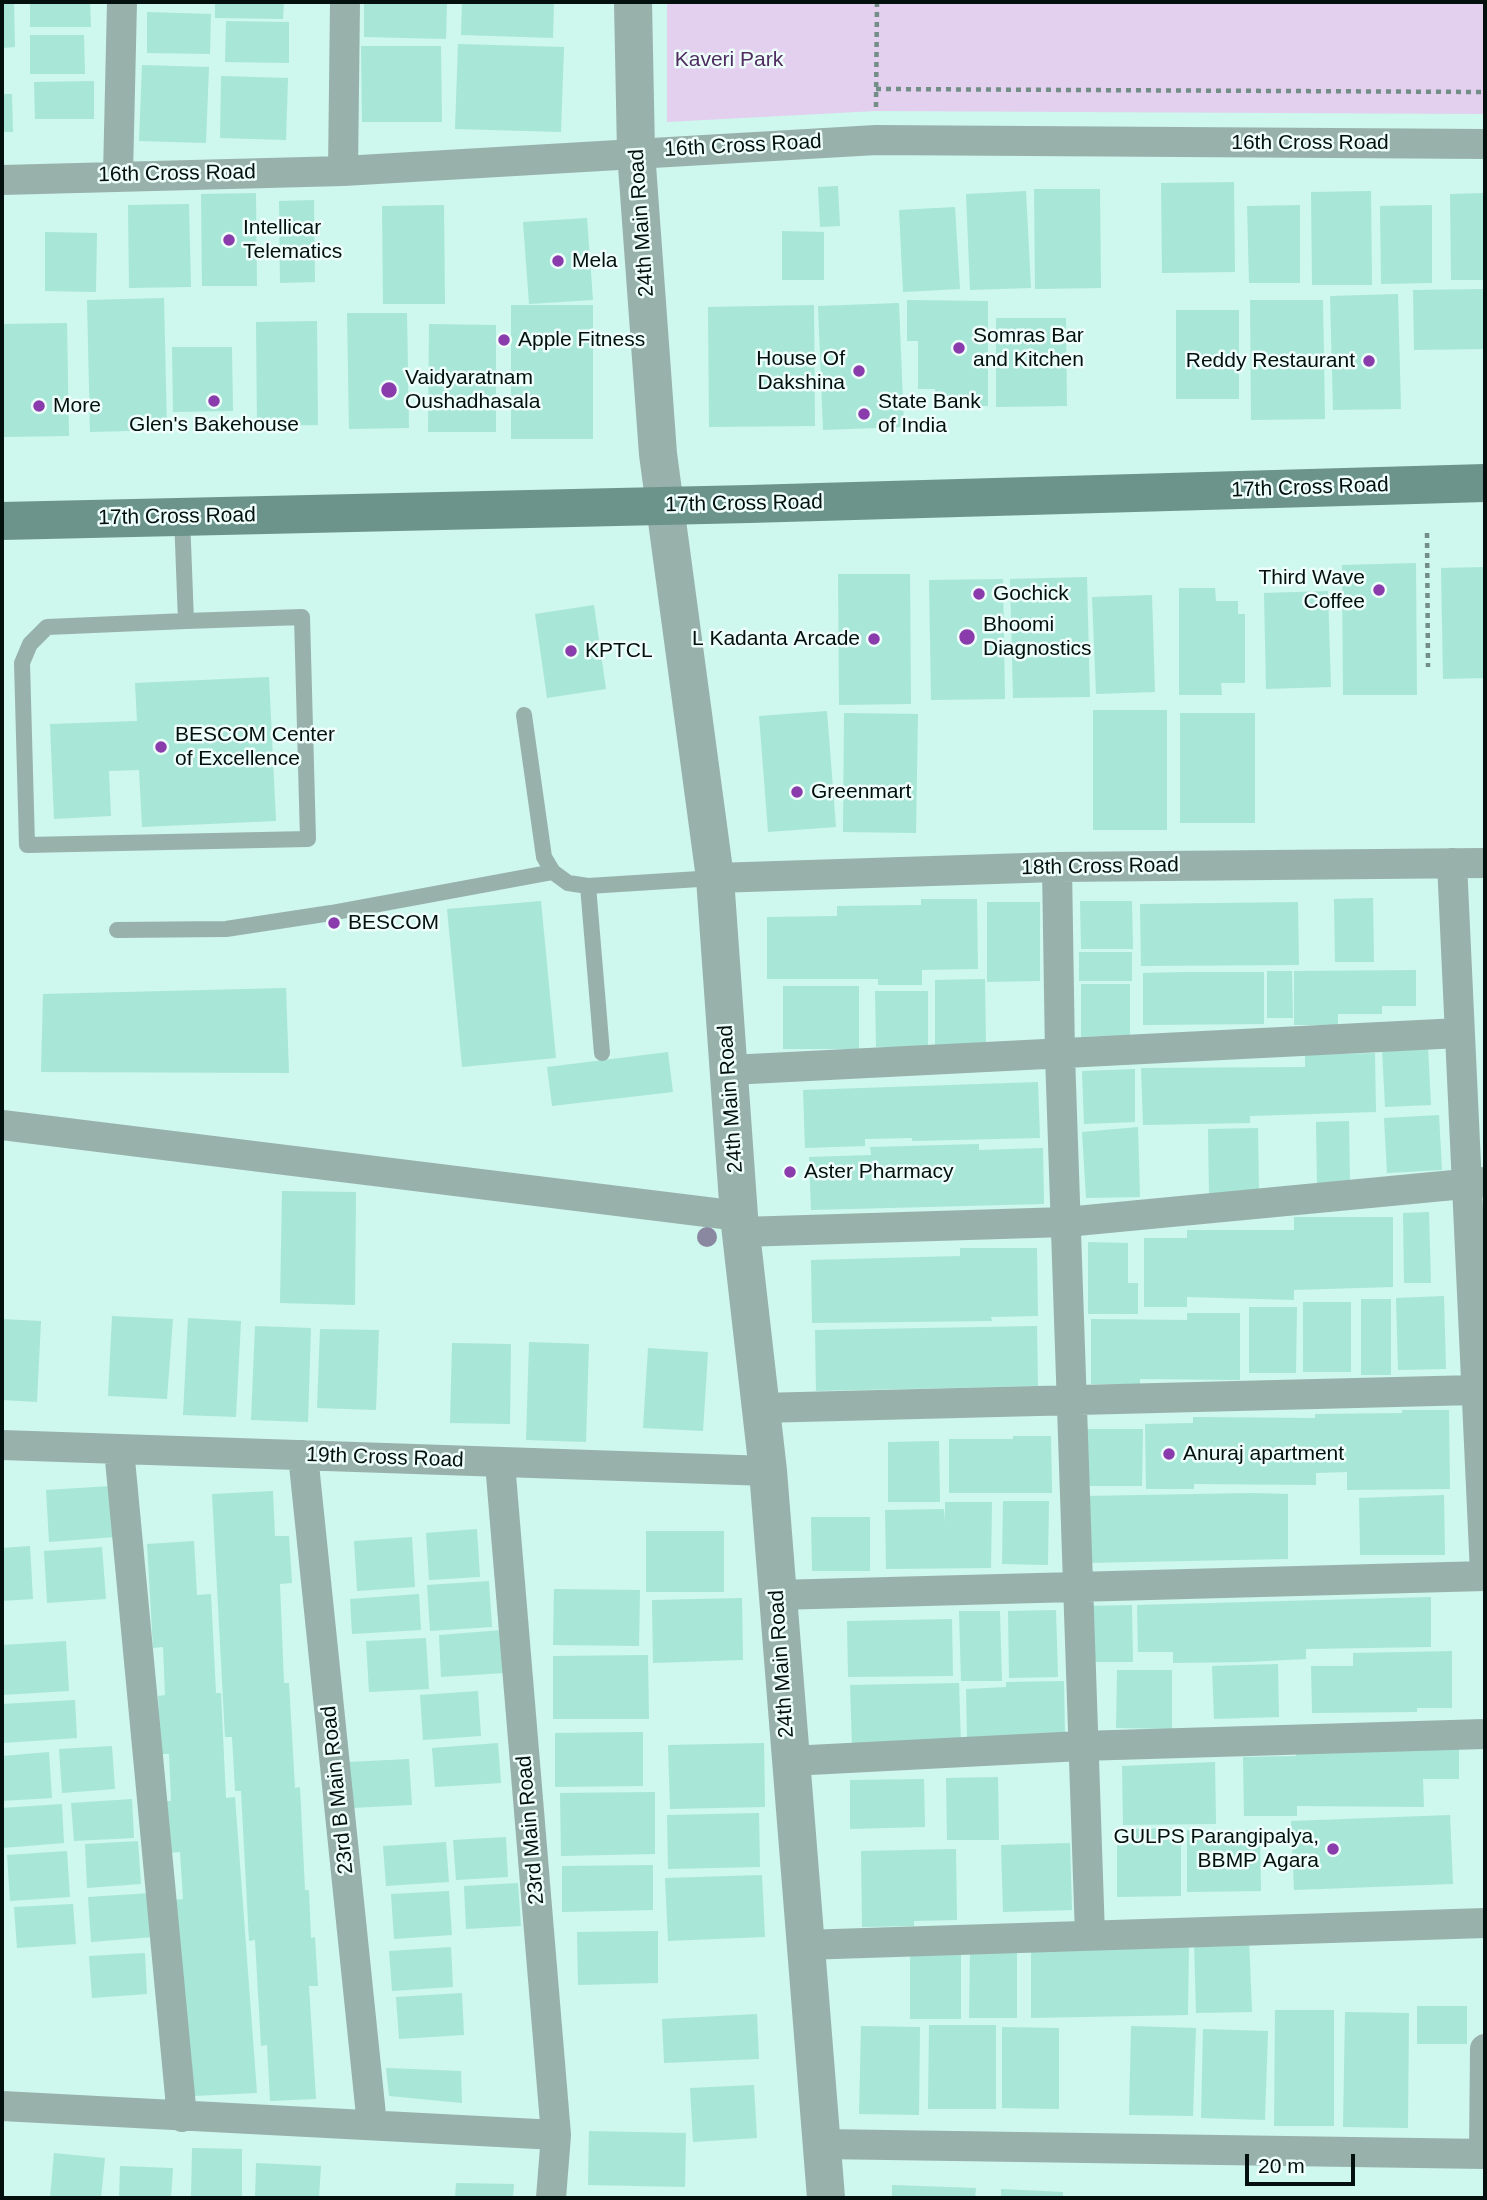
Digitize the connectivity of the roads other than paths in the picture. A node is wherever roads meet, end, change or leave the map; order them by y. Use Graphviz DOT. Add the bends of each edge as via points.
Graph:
graph roads {
  1 [pos="122,2"];
  2 [pos="345,2"];
  3 [pos="633,2"];
  4 [pos="1485,144"];
  5 [pos="636,152"];
  6 [pos="343,171"];
  7 [pos="118,175"];
  8 [pos="2,180"];
  9 [pos="1485,483"];
  10 [pos="665,506"];
  11 [pos="182,517"];
  12 [pos="2,521"];
  13 [pos="186,621"];
  14 [pos="524,715"];
  15 [pos="1452,863"];
  16 [pos="1485,863"];
  17 [pos="1057,867"];
  18 [pos="553,872"];
  19 [pos="715,878"];
  20 [pos="588,886"];
  21 [pos="117,930"];
  22 [pos="1459,1033"];
  23 [pos="602,1054"];
  24 [pos="1060,1055"];
  25 [pos="730,1070"];
  26 [pos="2,1125"];
  27 [pos="1475,1183"];
  28 [pos="1066,1222"];
  29 [pos="740,1224"];
  30 [pos="1475,1390"];
  31 [pos="1074,1399"];
  32 [pos="760,1408"];
  33 [pos="2,1445"];
  34 [pos="119,1449"];
  35 [pos="303,1455"];
  36 [pos="500,1462"];
  37 [pos="768,1471"];
  38 [pos="1485,1574"];
  39 [pos="1078,1587"];
  40 [pos="777,1595"];
  41 [pos="1485,1734"];
  42 [pos="1081,1746"];
  43 [pos="790,1761"];
  44 [pos="1485,1923"];
  45 [pos="1090,1936"];
  46 [pos="803,1945"];
  47 [pos="1485,2049"];
  48 [pos="2,2106"];
  49 [pos="182,2117"];
  50 [pos="372,2125"];
  51 [pos="556,2135"];
  52 [pos="821,2144"];
  53 [pos="1484,2154"];
  54 [pos="551,2198"];
  55 [pos="826,2198"];
  1 -- 7 [label="street"];
  2 -- 6 [label="street"];
  3 -- 5 [label="street, 24th Main Road"];
  4 -- 5 [label="street, 16th Cross Road" via="876,140"];
  5 -- 6 [label="street, 16th Cross Road"];
  5 -- 10 [label="street, 24th Main Road"];
  6 -- 7 [label="street, 16th Cross Road"];
  7 -- 8 [label="street, 16th Cross Road"];
  9 -- 10 [label="main road, 17th Cross Road"];
  10 -- 11 [label="main road, 17th Cross Road"];
  10 -- 19 [label="street, 24th Main Road"];
  11 -- 12 [label="main road, 17th Cross Road"];
  11 -- 13 [label="lane"];
  13 -- 13 [label="lane" via="47,627 30,644 22,663 27,845 308,839 302,617"];
  14 -- 18 [label="lane" via="544,857"];
  15 -- 16 [label="street, 18th Cross Road"];
  15 -- 17 [label="street, 18th Cross Road"];
  15 -- 22 [label="street"];
  17 -- 19 [label="street, 18th Cross Road"];
  17 -- 24 [label="street"];
  18 -- 20 [label="lane" via="568,883"];
  18 -- 21 [label="lane" via="226,929"];
  19 -- 20 [label="lane"];
  19 -- 25 [label="street, 24th Main Road"];
  20 -- 23 [label="lane"];
  22 -- 24 [label="street"];
  22 -- 27 [label="street"];
  24 -- 25 [label="street"];
  24 -- 28 [label="street"];
  25 -- 29 [label="street, 24th Main Road"];
  26 -- 29 [label="street"];
  27 -- 28 [label="street"];
  27 -- 30 [label="street"];
  28 -- 29 [label="street"];
  28 -- 31 [label="street"];
  29 -- 32 [label="street, 24th Main Road"];
  30 -- 31 [label="street"];
  30 -- 38 [label="street"];
  31 -- 32 [label="street"];
  31 -- 39 [label="street"];
  32 -- 37 [label="street, 24th Main Road"];
  33 -- 34 [label="street, 19th Cross Road"];
  34 -- 35 [label="street, 19th Cross Road"];
  34 -- 49 [label="street"];
  35 -- 36 [label="street, 19th Cross Road"];
  35 -- 50 [label="street, 23rd B Main Road"];
  36 -- 37 [label="street, 19th Cross Road"];
  36 -- 51 [label="street, 23rd Main Road"];
  37 -- 40 [label="street, 24th Main Road"];
  38 -- 39 [label="street"];
  39 -- 40 [label="street"];
  39 -- 42 [label="street"];
  40 -- 43 [label="street, 24th Main Road"];
  41 -- 42 [label="street"];
  42 -- 43 [label="street"];
  42 -- 45 [label="street"];
  43 -- 46 [label="street, 24th Main Road"];
  44 -- 45 [label="street"];
  45 -- 46 [label="street"];
  46 -- 52 [label="street, 24th Main Road"];
  47 -- 53 [label="street"];
  48 -- 49 [label="street"];
  49 -- 50 [label="street"];
  50 -- 51 [label="street"];
  51 -- 54 [label="street, 23rd Main Road"];
  52 -- 53 [label="street"];
  52 -- 55 [label="street, 24th Main Road"];
}
